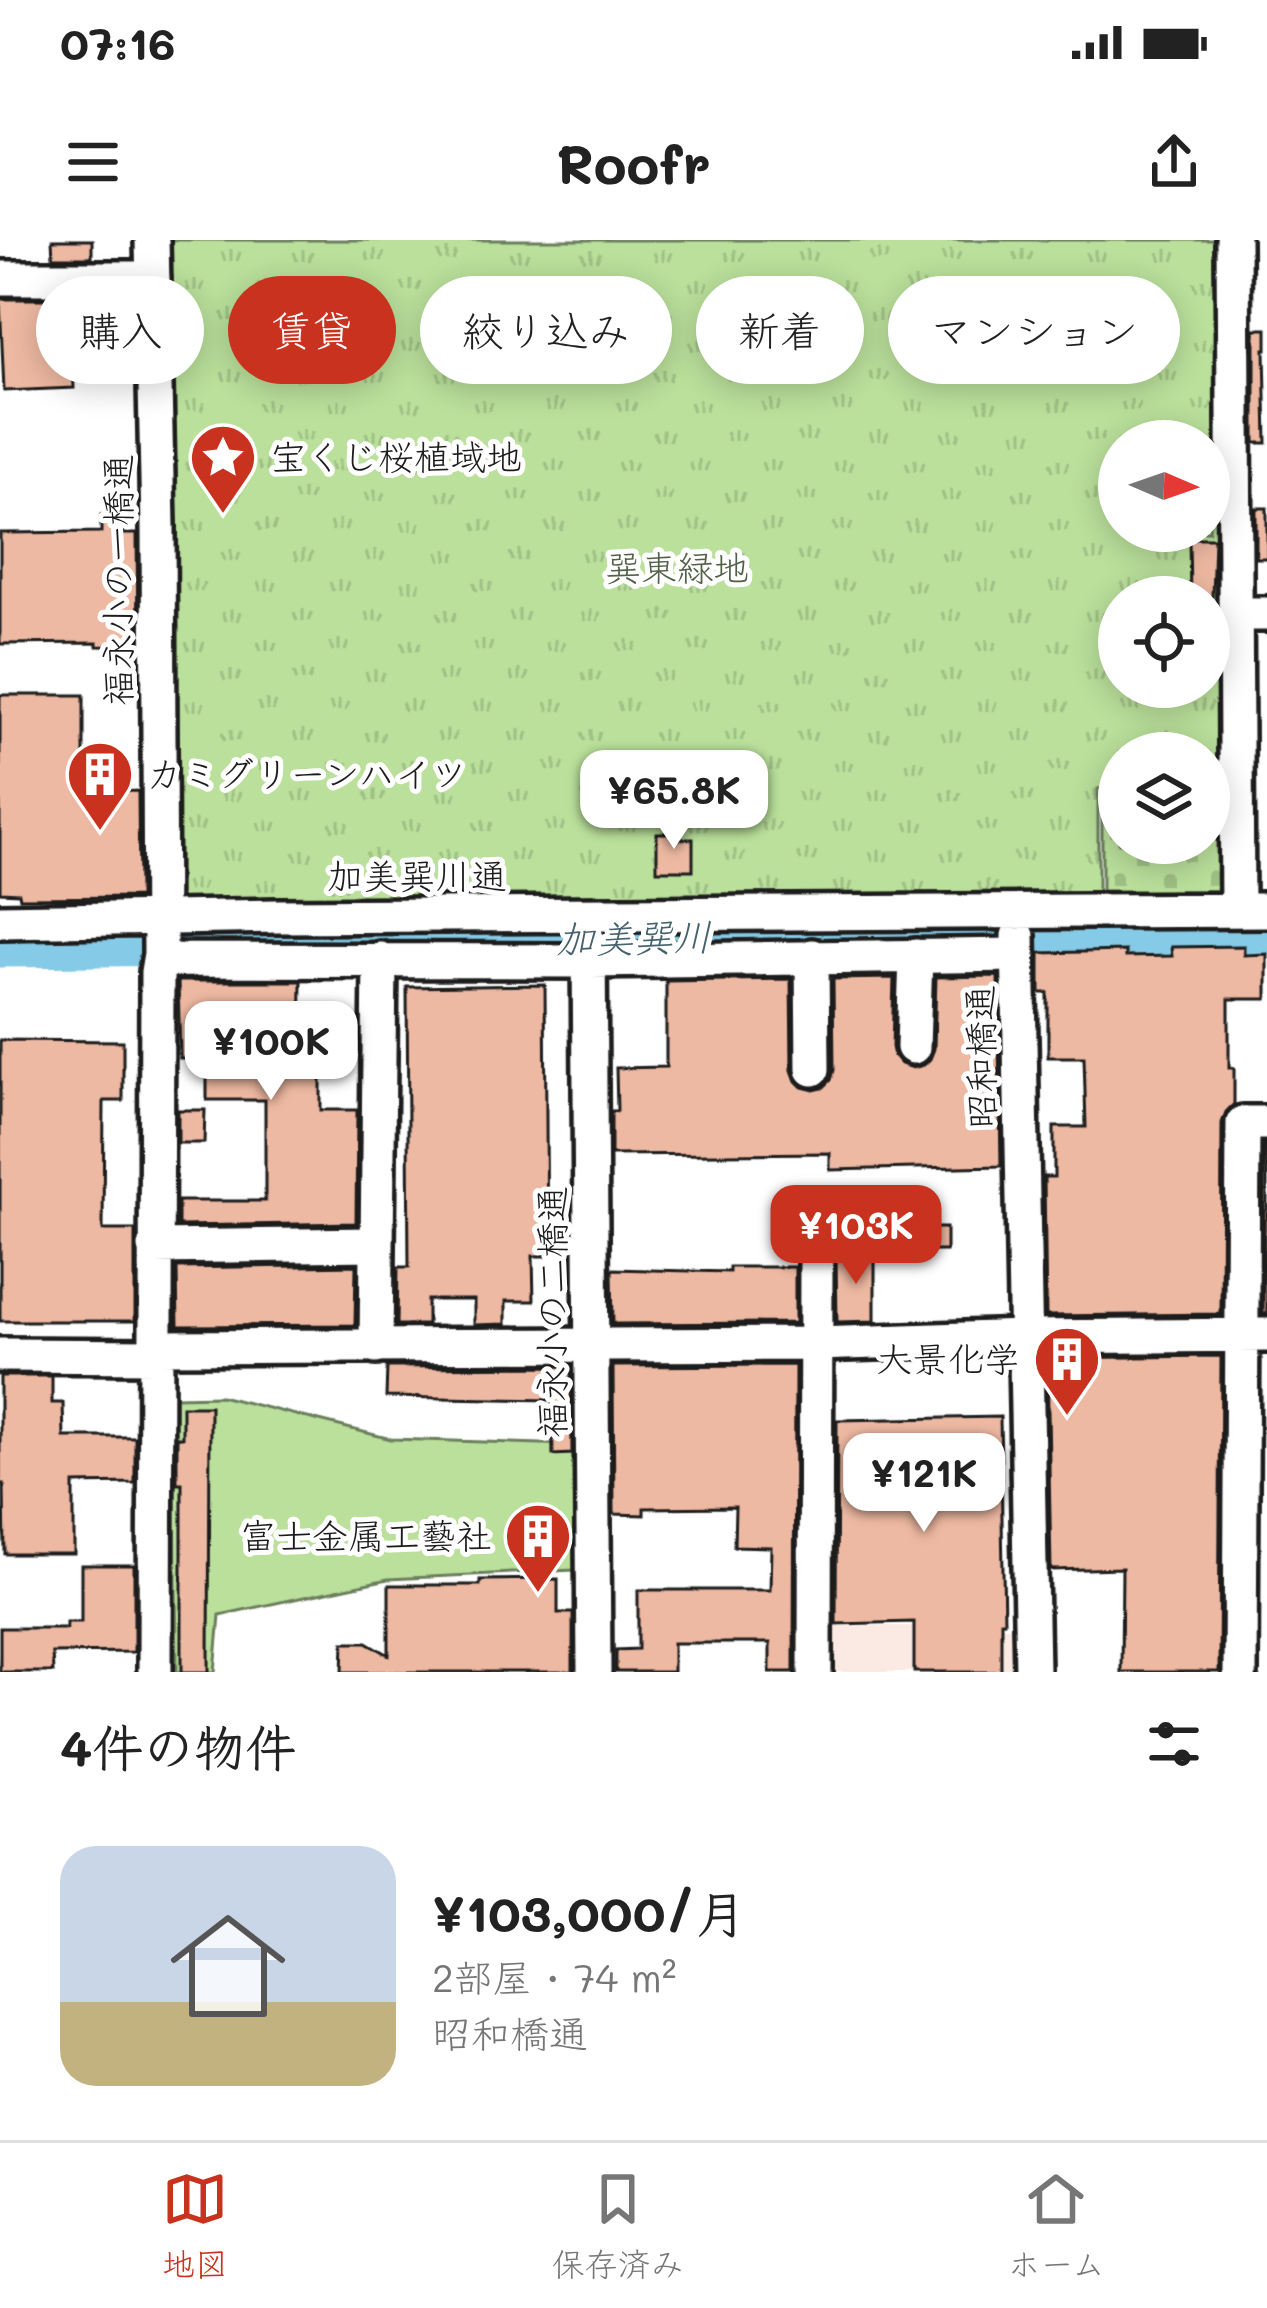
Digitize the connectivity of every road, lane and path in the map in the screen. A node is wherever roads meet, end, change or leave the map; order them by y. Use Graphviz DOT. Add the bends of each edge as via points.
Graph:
graph roads {
  1 [pos="152,240"];
  2 [pos="1244,253"];
  3 [pos="153,276"];
  4 [pos="0,278"];
  5 [pos="36,278"];
  6 [pos="155,384"];
  7 [pos="1251,490"];
  8 [pos="1251,614"];
  9 [pos="1252,910"];
  10 [pos="588,916"];
  11 [pos="0,921"];
  12 [pos="1018,937"];
  13 [pos="159,941"];
  14 [pos="589,956"];
  15 [pos="812,956"];
  16 [pos="916,956"];
  17 [pos="380,959"];
  18 [pos="913,1047"];
  19 [pos="813,1069"];
  20 [pos="1267,1123"];
  21 [pos="1255,1215"];
  22 [pos="375,1244"];
  23 [pos="155,1247"];
  24 [pos="816,1255"];
  25 [pos="1256,1335"];
  26 [pos="1024,1337"];
  27 [pos="816,1344"];
  28 [pos="592,1346"];
  29 [pos="376,1347"];
  30 [pos="155,1352"];
  31 [pos="0,1355"];
  32 [pos="154,1672"];
  33 [pos="594,1672"];
  34 [pos="815,1672"];
  35 [pos="1032,1672"];
  36 [pos="1240,1672"];
  1 -- 3 [label="street, 福永小の一橋通"];
  2 -- 7 [label="street"];
  4 -- 5 [label="street"];
  6 -- 13 [label="street, 福永小の一橋通"];
  7 -- 8 [label="street"];
  8 -- 9 [label="street"];
  9 -- 12 [label="street, 加美巽川通"];
  10 -- 12 [label="street, 加美巽川通"];
  10 -- 13 [label="street, 加美巽川通" via="277,916"];
  10 -- 14 [label="street, 福永小の二橋通"];
  11 -- 13 [label="street, 加美巽川通"];
  12 -- 16 [label="street"];
  12 -- 26 [label="street, 昭和橋通"];
  13 -- 17 [label="street"];
  13 -- 23 [label="street, 福永小の一橋通"];
  14 -- 15 [label="street"];
  14 -- 17 [label="street"];
  14 -- 28 [label="street, 福永小の二橋通"];
  15 -- 16 [label="street"];
  15 -- 19 [label="street"];
  16 -- 18 [label="street"];
  17 -- 22 [label="street"];
  20 -- 21 [label="street" via="1243,1123"];
  21 -- 25 [label="street"];
  22 -- 23 [label="street"];
  22 -- 29 [label="street"];
  23 -- 30 [label="street, 福永小の一橋通"];
  24 -- 27 [label="street"];
  25 -- 26 [label="street"];
  25 -- 36 [label="street"];
  26 -- 27 [label="street"];
  26 -- 35 [label="street, 昭和橋通"];
  27 -- 28 [label="street"];
  27 -- 34 [label="street"];
  28 -- 29 [label="street"];
  28 -- 33 [label="street, 福永小の二橋通"];
  29 -- 30 [label="street"];
  30 -- 31 [label="street"];
  30 -- 32 [label="street, 福永小の一橋通"];
}
